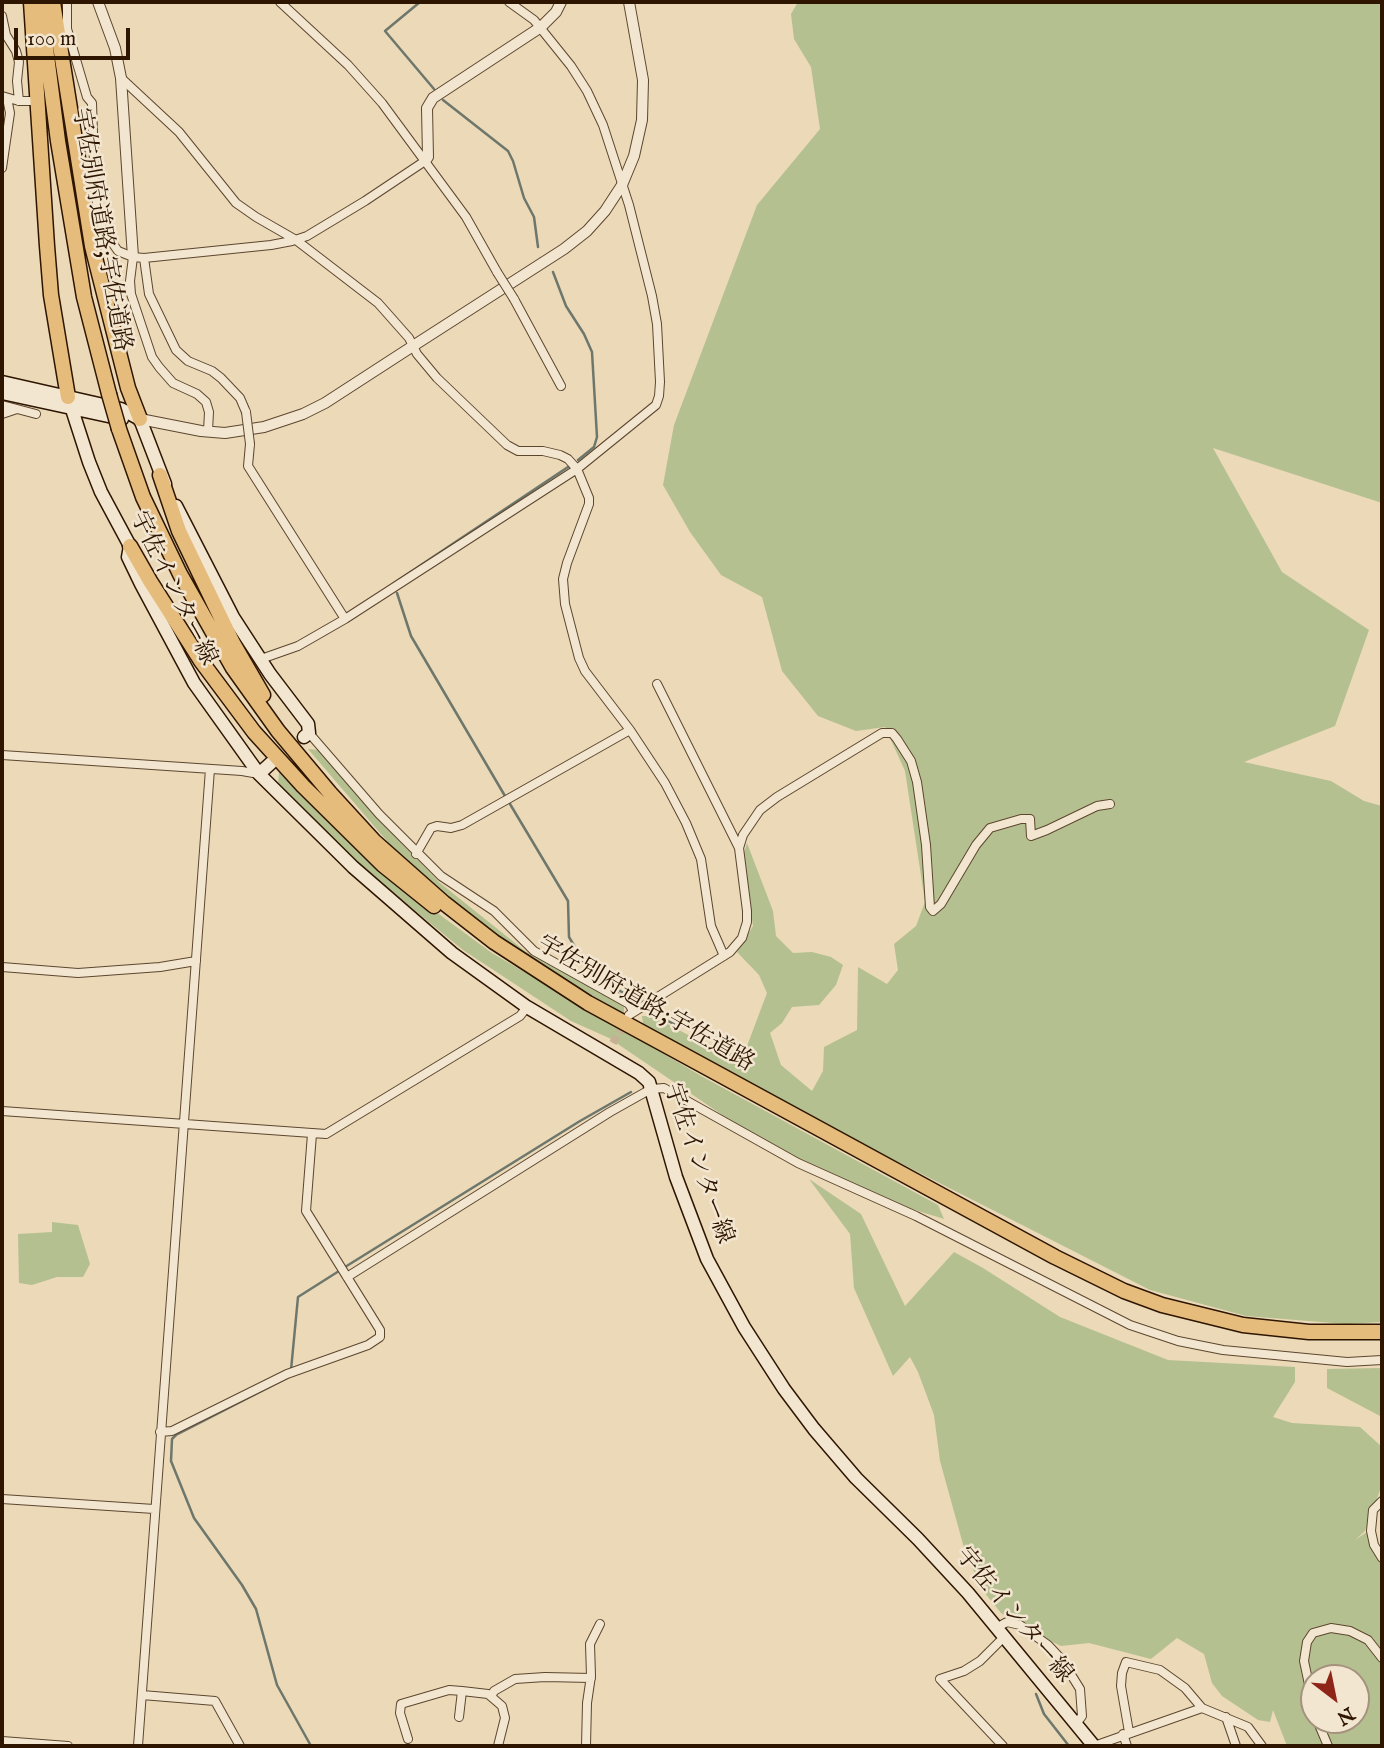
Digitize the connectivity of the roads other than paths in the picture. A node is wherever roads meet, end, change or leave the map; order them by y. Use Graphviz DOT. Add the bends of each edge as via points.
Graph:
graph roads {
  1 [pos="31,2"];
  2 [pos="43,2"];
  3 [pos="53,2"];
  4 [pos="67,2"];
  5 [pos="98,2"];
  6 [pos="280,2"];
  7 [pos="509,2"];
  8 [pos="561,2"];
  9 [pos="629,2"];
  10 [pos="2,16"];
  11 [pos="541,27"];
  12 [pos="121,78"];
  13 [pos="4,97"];
  14 [pos="87,97"];
  15 [pos="75,98"];
  16 [pos="31,101"];
  17 [pos="19,102"];
  18 [pos="425,161"];
  19 [pos="2,168"];
  20 [pos="622,185"];
  21 [pos="296,240"];
  22 [pos="133,257"];
  23 [pos="144,258"];
  24 [pos="413,346"];
  25 [pos="2,382"];
  26 [pos="561,386"];
  27 [pos="2,393"];
  28 [pos="70,403"];
  29 [pos="2,405"];
  30 [pos="17,409"];
  31 [pos="2,414"];
  32 [pos="36,414"];
  33 [pos="140,419"];
  34 [pos="208,431"];
  35 [pos="577,469"];
  36 [pos="160,475"];
  37 [pos="130,546"];
  38 [pos="345,619"];
  39 [pos="261,659"];
  40 [pos="657,684"];
  41 [pos="630,730"];
  42 [pos="306,735"];
  43 [pos="2,755"];
  44 [pos="300,759"];
  45 [pos="271,763"];
  46 [pos="210,769"];
  47 [pos="259,774"];
  48 [pos="1110,804"];
  49 [pos="739,848"];
  50 [pos="416,854"];
  51 [pos="724,956"];
  52 [pos="196,961"];
  53 [pos="2,967"];
  54 [pos="539,972"];
  55 [pos="527,1007"];
  56 [pos="651,1089"];
  57 [pos="2,1111"];
  58 [pos="184,1124"];
  59 [pos="312,1134"];
  60 [pos="347,1277"];
  61 [pos="1382,1332"];
  62 [pos="1382,1360"];
  63 [pos="160,1432"];
  64 [pos="2,1499"];
  65 [pos="1382,1502"];
  66 [pos="154,1509"];
  67 [pos="1382,1558"];
  68 [pos="600,1624"];
  69 [pos="1000,1633"];
  70 [pos="1382,1658"];
  71 [pos="1305,1664"];
  72 [pos="591,1678"];
  73 [pos="462,1691"];
  74 [pos="142,1695"];
  75 [pos="492,1695"];
  76 [pos="1202,1707"];
  77 [pos="459,1717"];
  78 [pos="1226,1717"];
  79 [pos="1076,1724"];
  80 [pos="1126,1733"];
  81 [pos="408,1739"];
  82 [pos="2,1741"];
  83 [pos="60,1746"];
  84 [pos="68,1746"];
  85 [pos="138,1746"];
  86 [pos="240,1746"];
  87 [pos="498,1746"];
  88 [pos="586,1746"];
  89 [pos="1003,1746"];
  90 [pos="1094,1746"];
  91 [pos="1128,1746"];
  92 [pos="1234,1746"];
  93 [pos="1262,1746"];
  1 -- 28 [label="highway" via="51,295"];
  2 -- 44 [label="highway, 宇佐別府道路;宇佐道路, bridge" via="58,141 82,284 119,429 143,497 199,610 233,668"];
  3 -- 33 [label="highway" via="92,246"];
  4 -- 14 [label="street" via="67,29"];
  5 -- 12 [label="street"];
  6 -- 18 [label="street" via="374,93"];
  7 -- 11 [label="street"];
  8 -- 11 [label="street"];
  9 -- 20 [label="street" via="644,99 639,138"];
  10 -- 17 [label="street" via="19,62"];
  11 -- 18 [label="street" via="433,98 427,108"];
  11 -- 20 [label="street" via="587,91"];
  12 -- 21 [label="street" via="179,132 236,203"];
  12 -- 22 [label="street"];
  13 -- 17 [label="street"];
  13 -- 19 [label="street" via="10,113"];
  14 -- 15 [label="street"];
  14 -- 22 [label="street" via="92,103 94,182 103,228 118,251"];
  16 -- 17 [label="street"];
  18 -- 21 [label="street"];
  18 -- 26 [label="street, bridge" via="466,217"];
  20 -- 24 [label="street" via="596,221 564,249"];
  20 -- 35 [label="street" via="657,324 659,396 656,405"];
  21 -- 23 [label="street"];
  21 -- 24 [label="street" via="379,303"];
  22 -- 23 [label="street"];
  22 -- 34 [label="street" via="131,294 152,356 173,383 206,402"];
  23 -- 38 [label="street, bridge" via="149,294 176,350 188,362 212,371 240,398 250,444 248,466"];
  24 -- 34 [label="street" via="326,403 286,421 245,431"];
  24 -- 35 [label="street" via="437,378 507,445 518,451 560,455"];
  25 -- 28 [label="main road"];
  27 -- 28 [label="main road"];
  28 -- 33 [label="main road" via="121,409"];
  28 -- 37 [label="main road, 宇佐インター線" via="101,492"];
  29 -- 30 [label="street"];
  30 -- 31 [label="street"];
  30 -- 32 [label="street"];
  33 -- 34 [label="street"];
  33 -- 36 [label="main road, 宇佐インター線"];
  35 -- 38 [label="street"];
  35 -- 41 [label="street" via="589,503 566,563 565,604 585,671"];
  36 -- 39 [label="main road, 宇佐インター線" via="233,617"];
  36 -- 44 [label="highway" via="179,531 218,615 257,687 294,739"];
  37 -- 47 [label="main road, 宇佐インター線" via="128,557 194,683"];
  37 -- 54 [label="highway" via="219,686 303,786 383,865 430,903 513,960"];
  38 -- 39 [label="street" via="298,646"];
  39 -- 42 [label="main road, 宇佐インター線" via="308,724"];
  40 -- 49 [label="street"];
  41 -- 50 [label="street" via="462,825 431,828"];
  41 -- 51 [label="street" via="672,795 695,844 710,926"];
  42 -- 50 [label="street"];
  43 -- 46 [label="street"];
  44 -- 54 [label="highway, 宇佐別府道路;宇佐道路" via="393,858 470,923"];
  45 -- 47 [label="main road"];
  46 -- 47 [label="street"];
  46 -- 52 [label="street"];
  47 -- 55 [label="main road, 宇佐インター線" via="393,904"];
  48 -- 49 [label="street" via="1031,836 1030,819 990,828 933,911 911,761 891,733 882,733 767,804 748,826"];
  49 -- 51 [label="street" via="747,922 736,946"];
  50 -- 51 [label="street" via="494,911 534,951 629,1004 631,1013"];
  52 -- 53 [label="street" via="78,973"];
  52 -- 58 [label="street"];
  54 -- 61 [label="highway, 宇佐別府道路;宇佐道路" via="1055,1257 1124,1290 1243,1325 1309,1332"];
  55 -- 56 [label="main road, 宇佐インター線" via="610,1049 649,1082"];
  55 -- 59 [label="street" via="520,1016 333,1132"];
  56 -- 60 [label="street"];
  56 -- 62 [label="street" via="675,1093 798,1163 1161,1336 1244,1353 1347,1362"];
  56 -- 69 [label="main road, 宇佐インター線" via="676,1177 707,1259 763,1358 833,1452 945,1567"];
  57 -- 58 [label="street"];
  58 -- 59 [label="street"];
  58 -- 63 [label="street"];
  59 -- 60 [label="street" via="306,1211"];
  60 -- 63 [label="street" via="380,1330 379,1339 287,1374 170,1432"];
  63 -- 66 [label="street"];
  64 -- 66 [label="street"];
  65 -- 67 [label="street" via="1373,1510 1371,1531"];
  66 -- 74 [label="street"];
  68 -- 72 [label="street" via="590,1644"];
  69 -- 79 [label="main road, 宇佐インター線"];
  69 -- 79 [label="street" via="1007,1622 1020,1625 1064,1662 1080,1692 1082,1716"];
  69 -- 89 [label="street" via="980,1661 940,1679"];
  70 -- 71 [label="street" via="1368,1640 1331,1628 1313,1633"];
  72 -- 75 [label="street" via="515,1679"];
  72 -- 88 [label="street"];
  73 -- 75 [label="street"];
  73 -- 77 [label="street"];
  73 -- 81 [label="street" via="449,1690 401,1704"];
  74 -- 85 [label="street"];
  74 -- 86 [label="street" via="215,1701"];
  75 -- 87 [label="street" via="504,1711"];
  76 -- 78 [label="street"];
  76 -- 80 [label="street"];
  76 -- 80 [label="street" via="1162,1671 1126,1662 1121,1686"];
  78 -- 92 [label="street"];
  78 -- 93 [label="street" via="1252,1730"];
  79 -- 90 [label="main road, 宇佐インター線"];
  80 -- 90 [label="street"];
  80 -- 91 [label="street"];
  82 -- 83 [label="street"];
  83 -- 84 [label="street"];
}
